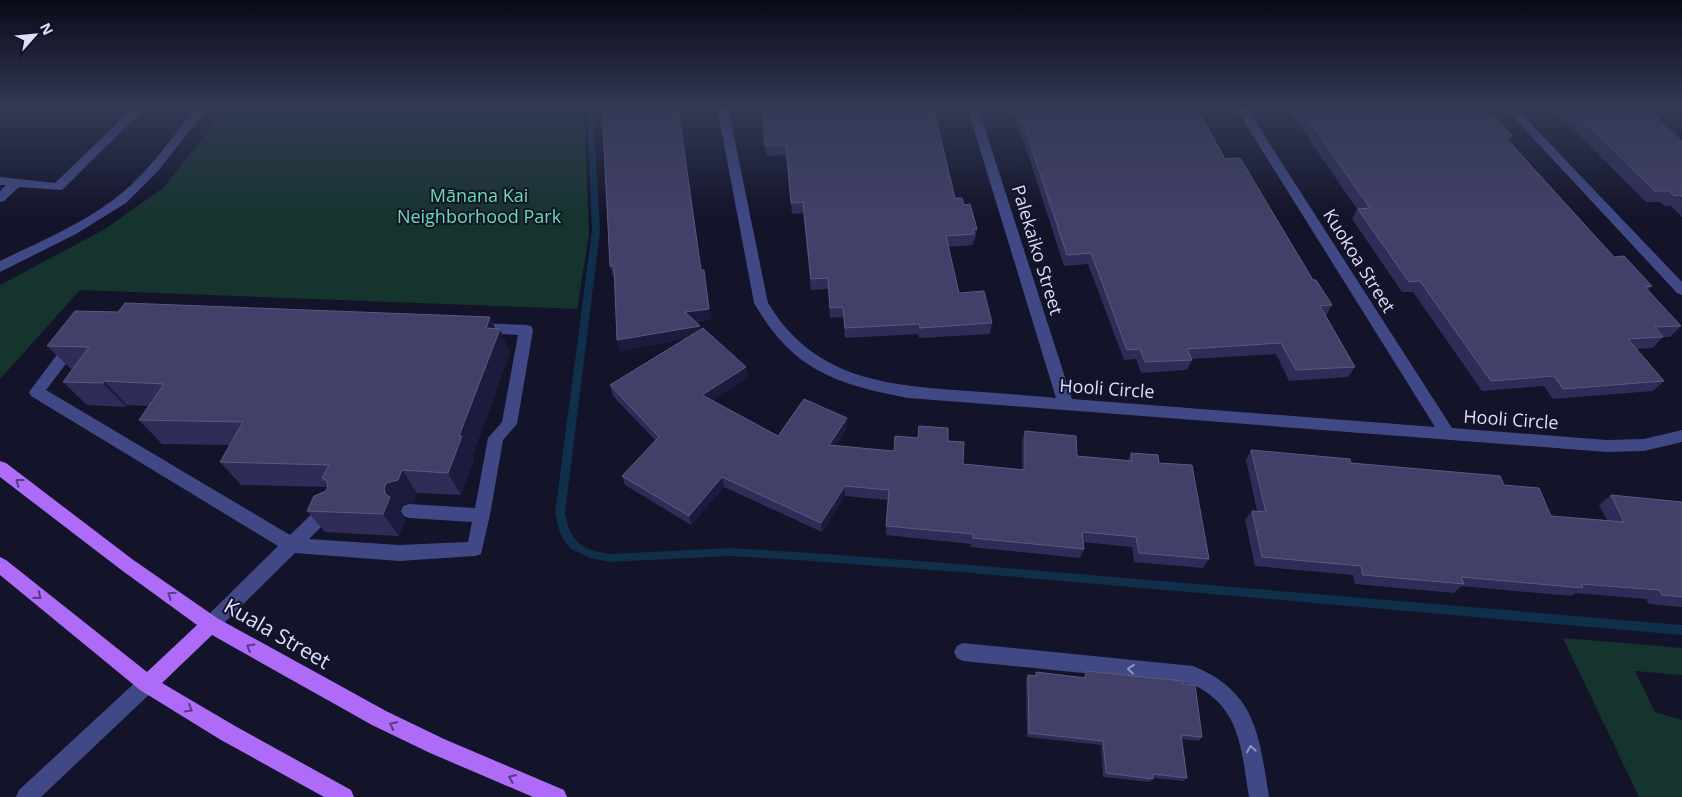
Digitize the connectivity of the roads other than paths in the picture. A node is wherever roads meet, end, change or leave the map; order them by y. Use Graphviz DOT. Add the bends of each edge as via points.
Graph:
graph roads {
  1 [pos="102,144"];
  2 [pos="172,144"];
  3 [pos="729,144"];
  4 [pos="985,144"];
  5 [pos="1265,144"];
  6 [pos="1544,144"];
  7 [pos="0,182"];
  8 [pos="16,183"];
  9 [pos="0,198"];
  10 [pos="0,267"];
  11 [pos="1682,290"];
  12 [pos="466,327"];
  13 [pos="85,329"];
  14 [pos="1066,404"];
  15 [pos="1447,433"];
  16 [pos="1682,436"];
  17 [pos="0,468"];
  18 [pos="336,508"];
  19 [pos="409,512"];
  20 [pos="482,515"];
  21 [pos="291,545"];
  22 [pos="0,565"];
  23 [pos="211,624"];
  24 [pos="963,652"];
  25 [pos="147,684"];
  26 [pos="26,797"];
  27 [pos="344,797"];
  28 [pos="557,797"];
  29 [pos="1259,797"];
  1 -- 8 [label="street" via="58,187"];
  2 -- 10 [label="street" via="120,200 84,224"];
  3 -- 14 [label="street, Hooli Circle" via="761,303 777,330 797,350 843,377 872,387"];
  4 -- 14 [label="street, Palekaiko Street"];
  5 -- 15 [label="street, Kuokoa Street"];
  6 -- 11 [label="street"];
  7 -- 8 [label="street"];
  8 -- 9 [label="street"];
  12 -- 20 [label="street" via="526,330 509,424 496,438"];
  13 -- 21 [label="street" via="36,392"];
  14 -- 15 [label="street, Hooli Circle"];
  15 -- 16 [label="street, Hooli Circle" via="1627,446 1659,443"];
  23 -- 17 [label="main road, Kuala Street, one-way"];
  18 -- 21 [label="street" via="328,508"];
  19 -- 20 [label="street"];
  20 -- 21 [label="street" via="475,549 399,553"];
  21 -- 23 [label="street"];
  22 -- 25 [label="main road, one-way"];
  23 -- 25 [label="main road"];
  28 -- 23 [label="main road, Kuala Street, one-way" via="379,718"];
  29 -- 24 [label="street, one-way" via="1248,731 1239,710 1225,692 1208,680 1193,675"];
  25 -- 26 [label="street"];
  25 -- 27 [label="main road, one-way"];
}
